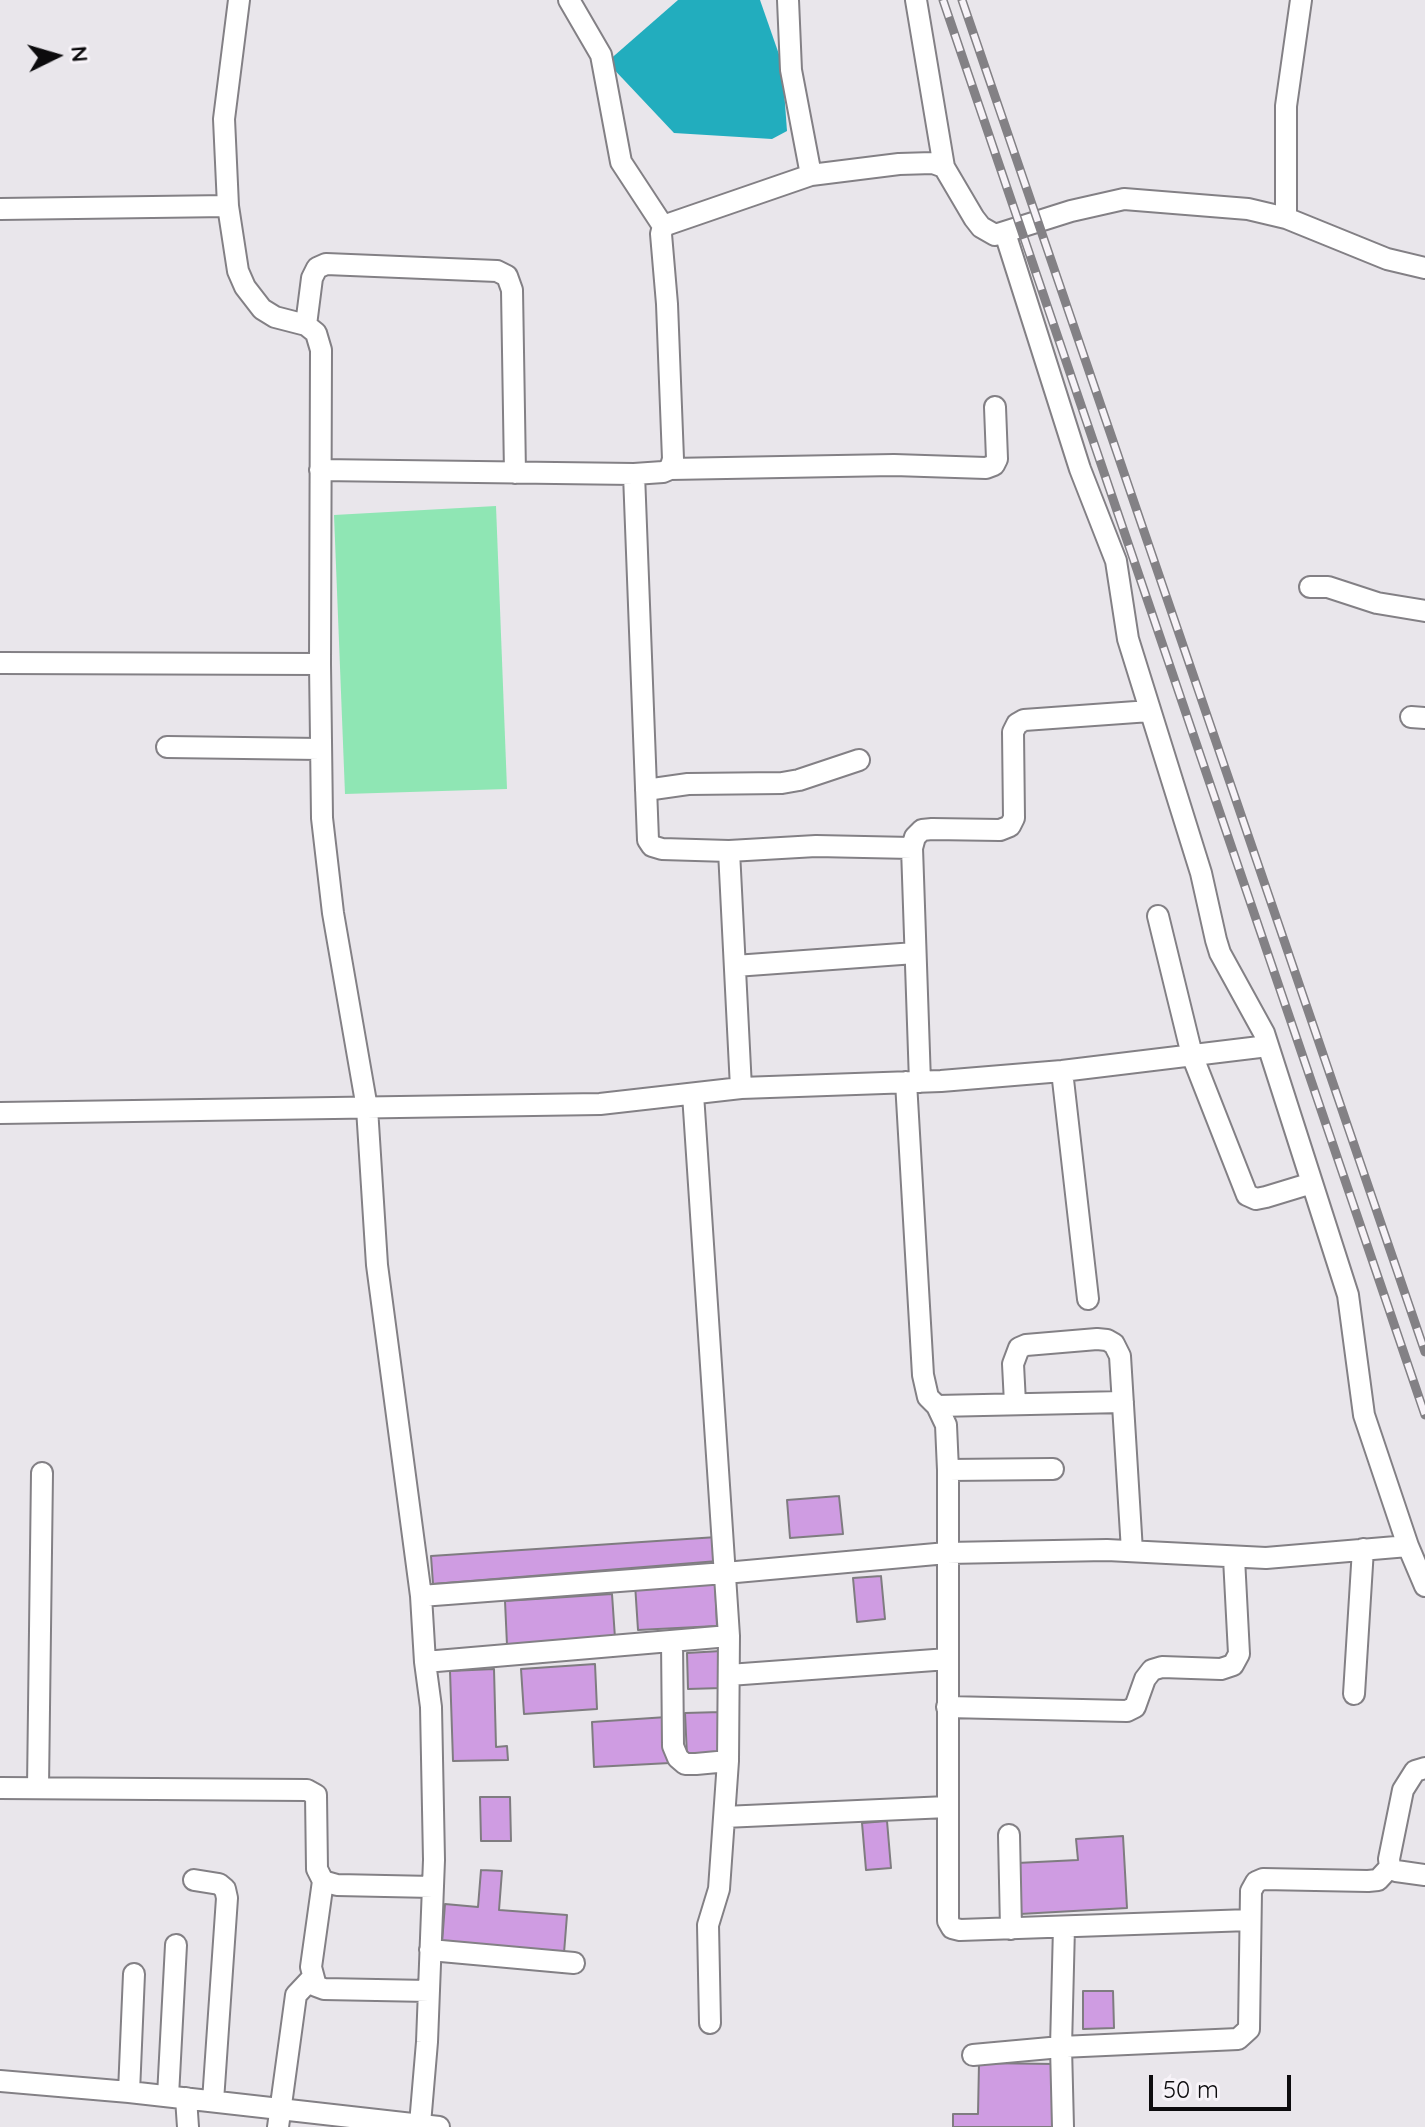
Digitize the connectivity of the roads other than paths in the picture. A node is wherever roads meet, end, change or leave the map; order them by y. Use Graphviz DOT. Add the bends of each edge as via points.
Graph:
graph roads {
  1 [pos="239,0"];
  2 [pos="569,0"];
  3 [pos="788,0"];
  4 [pos="916,0"];
  5 [pos="1301,0"];
  6 [pos="944,167"];
  7 [pos="811,175"];
  8 [pos="228,206"];
  9 [pos="0,209"];
  10 [pos="1286,218"];
  11 [pos="663,226"];
  12 [pos="1005,233"];
  13 [pos="1425,268"];
  14 [pos="306,325"];
  15 [pos="995,407"];
  16 [pos="670,469"];
  17 [pos="320,470"];
  18 [pos="515,473"];
  19 [pos="634,474"];
  20 [pos="1310,587"];
  21 [pos="1425,611"];
  22 [pos="0,663"];
  23 [pos="320,664"];
  24 [pos="1150,711"];
  25 [pos="167,747"];
  26 [pos="320,749"];
  27 [pos="859,760"];
  28 [pos="646,790"];
  29 [pos="912,848"];
  30 [pos="729,851"];
  31 [pos="1158,916"];
  32 [pos="915,953"];
  33 [pos="735,966"];
  34 [pos="1268,1046"];
  35 [pos="1192,1055"];
  36 [pos="1062,1071"];
  37 [pos="913,1082"];
  38 [pos="741,1088"];
  39 [pos="693,1094"];
  40 [pos="367,1108"];
  41 [pos="0,1113"];
  42 [pos="1312,1183"];
  43 [pos="1088,1299"];
  44 [pos="1123,1402"];
  45 [pos="1015,1403"];
  46 [pos="937,1406"];
  47 [pos="1053,1469"];
  48 [pos="948,1470"];
  49 [pos="42,1473"];
  50 [pos="1408,1546"];
  51 [pos="1363,1549"];
  52 [pos="1132,1551"];
  53 [pos="947,1553"];
  54 [pos="1234,1558"];
  55 [pos="725,1573"];
  56 [pos="1425,1586"];
  57 [pos="421,1596"];
  58 [pos="729,1636"];
  59 [pos="672,1641"];
  60 [pos="948,1659"];
  61 [pos="425,1662"];
  62 [pos="729,1675"];
  63 [pos="1354,1694"];
  64 [pos="947,1707"];
  65 [pos="728,1761"];
  66 [pos="1425,1768"];
  67 [pos="38,1787"];
  68 [pos="0,1788"];
  69 [pos="947,1807"];
  70 [pos="724,1817"];
  71 [pos="1009,1835"];
  72 [pos="1390,1867"];
  73 [pos="1425,1875"];
  74 [pos="194,1880"];
  75 [pos="323,1881"];
  76 [pos="433,1887"];
  77 [pos="1250,1920"];
  78 [pos="1064,1927"];
  79 [pos="1011,1929"];
  80 [pos="176,1945"];
  81 [pos="430,1950"];
  82 [pos="574,1963"];
  83 [pos="134,1974"];
  84 [pos="312,1978"];
  85 [pos="429,1991"];
  86 [pos="710,2023"];
  87 [pos="1061,2047"];
  88 [pos="973,2055"];
  89 [pos="4,2086"];
  90 [pos="129,2092"];
  91 [pos="177,2097"];
  92 [pos="213,2101"];
  93 [pos="278,2118"];
  94 [pos="430,2126"];
  95 [pos="188,2127"];
  96 [pos="1063,2127"];
  1 -- 8 [label="street" via="224,119"];
  2 -- 11 [label="street" via="601,55 621,162"];
  3 -- 7 [label="street" via="793,84"];
  4 -- 6 [label="street"];
  5 -- 10 [label="street" via="1286,106"];
  6 -- 7 [label="street" via="915,163"];
  6 -- 12 [label="street" via="981,227 995,235"];
  7 -- 11 [label="street"];
  8 -- 9 [label="street"];
  8 -- 14 [label="street" via="245,287 262,309"];
  10 -- 12 [label="street" via="1248,209 1124,199"];
  10 -- 13 [label="street" via="1387,259"];
  11 -- 16 [label="street"];
  12 -- 24 [label="street" via="1080,469 1116,561 1128,639"];
  14 -- 17 [label="street" via="316,333 321,350"];
  14 -- 18 [label="street" via="312,278 326,264 497,271 507,276 512,290"];
  15 -- 16 [label="street" via="997,459 986,468"];
  16 -- 19 [label="street"];
  17 -- 18 [label="street"];
  17 -- 23 [label="street"];
  18 -- 19 [label="street"];
  19 -- 28 [label="street"];
  20 -- 21 [label="street"];
  22 -- 23 [label="street"];
  23 -- 26 [label="street"];
  24 -- 29 [label="street" via="1017,724 1010,826 922,830"];
  24 -- 34 [label="street" via="1220,953"];
  25 -- 26 [label="street"];
  26 -- 40 [label="street" via="333,913"];
  27 -- 28 [label="street" via="782,783"];
  28 -- 30 [label="street" via="652,846"];
  29 -- 30 [label="street"];
  29 -- 32 [label="street"];
  30 -- 33 [label="street"];
  31 -- 35 [label="street"];
  32 -- 33 [label="street"];
  32 -- 37 [label="street"];
  33 -- 38 [label="street"];
  34 -- 35 [label="street"];
  34 -- 42 [label="street"];
  35 -- 36 [label="street"];
  35 -- 42 [label="street" via="1247,1195 1256,1199"];
  36 -- 37 [label="street"];
  36 -- 43 [label="street"];
  37 -- 38 [label="street"];
  37 -- 46 [label="street" via="923,1375 928,1397"];
  38 -- 39 [label="street"];
  39 -- 40 [label="street" via="600,1104"];
  39 -- 55 [label="street"];
  40 -- 41 [label="street"];
  40 -- 57 [label="street" via="377,1265"];
  42 -- 50 [label="street" via="1352,1310 1364,1415"];
  44 -- 45 [label="street"];
  44 -- 45 [label="street" via="1120,1356 1114,1344 1097,1339 1019,1348 1013,1364"];
  44 -- 52 [label="street"];
  45 -- 46 [label="street"];
  46 -- 48 [label="street" via="946,1425"];
  47 -- 48 [label="street"];
  48 -- 53 [label="street"];
  49 -- 67 [label="street"];
  50 -- 51 [label="street"];
  50 -- 56 [label="street"];
  51 -- 54 [label="street"];
  51 -- 63 [label="street"];
  52 -- 53 [label="street"];
  52 -- 54 [label="street"];
  53 -- 55 [label="street"];
  53 -- 60 [label="street"];
  54 -- 64 [label="street" via="1239,1654 1233,1665 1152,1670 1135,1707 1127,1711"];
  55 -- 57 [label="street"];
  55 -- 58 [label="street"];
  57 -- 61 [label="street"];
  58 -- 59 [label="street"];
  58 -- 62 [label="street"];
  59 -- 61 [label="street"];
  59 -- 65 [label="street" via="673,1746 678,1758 685,1764"];
  60 -- 62 [label="street"];
  60 -- 64 [label="street"];
  61 -- 76 [label="street" via="431,1707"];
  62 -- 65 [label="street"];
  64 -- 69 [label="street"];
  65 -- 70 [label="street"];
  66 -- 72 [label="street" via="1415,1771 1403,1790"];
  67 -- 68 [label="street"];
  67 -- 75 [label="street" via="307,1790 316,1795 317,1869"];
  69 -- 70 [label="street"];
  69 -- 79 [label="street" via="948,1921 960,1930"];
  70 -- 86 [label="street" via="719,1889 708,1925"];
  71 -- 79 [label="street"];
  72 -- 73 [label="street"];
  72 -- 77 [label="street" via="1378,1880 1368,1881 1263,1879 1251,1891"];
  74 -- 92 [label="street" via="219,1884 227,1898"];
  75 -- 76 [label="street"];
  75 -- 84 [label="street"];
  76 -- 81 [label="street"];
  77 -- 78 [label="street"];
  77 -- 87 [label="street" via="1245,2036"];
  78 -- 79 [label="street"];
  78 -- 87 [label="street"];
  80 -- 91 [label="street"];
  81 -- 82 [label="street"];
  81 -- 85 [label="street"];
  83 -- 90 [label="street"];
  84 -- 85 [label="street" via="324,1989"];
  84 -- 93 [label="street" via="296,1995"];
  85 -- 94 [label="street"];
  87 -- 88 [label="street"];
  87 -- 96 [label="street"];
  89 -- 90 [label="street"];
  90 -- 91 [label="street"];
  91 -- 92 [label="street"];
  91 -- 95 [label="street"];
  92 -- 93 [label="street"];
  93 -- 94 [label="street"];
}
